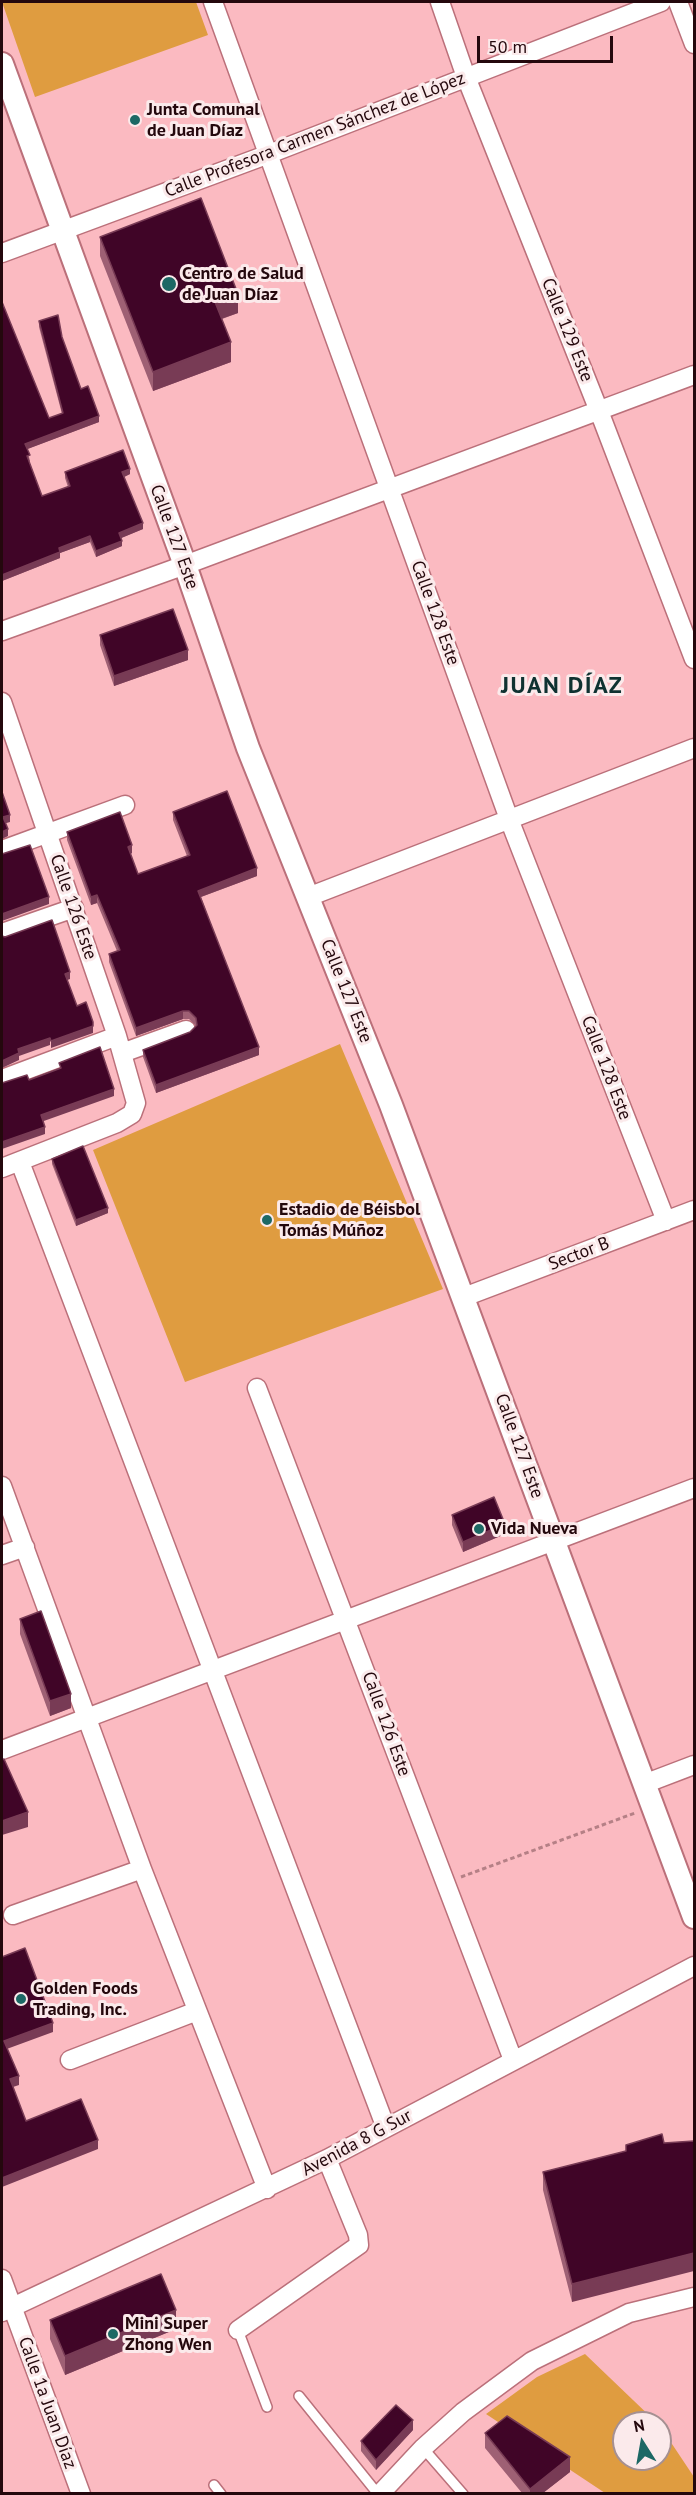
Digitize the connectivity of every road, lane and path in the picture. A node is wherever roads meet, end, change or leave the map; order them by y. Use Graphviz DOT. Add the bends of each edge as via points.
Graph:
graph roads {
  1 [pos="213,2"];
  2 [pos="440,2"];
  3 [pos="661,2"];
  4 [pos="686,10"];
  5 [pos="694,44"];
  6 [pos="2,64"];
  7 [pos="466,77"];
  8 [pos="268,154"];
  9 [pos="62,232"];
  10 [pos="2,253"];
  11 [pos="694,375"];
  12 [pos="599,411"];
  13 [pos="390,488"];
  14 [pos="185,565"];
  15 [pos="2,631"];
  16 [pos="694,659"];
  17 [pos="2,702"];
  18 [pos="694,748"];
  19 [pos="125,805"];
  20 [pos="509,819"];
  21 [pos="47,834"];
  22 [pos="2,850"];
  23 [pos="308,897"];
  24 [pos="74,908"];
  25 [pos="2,933"];
  26 [pos="186,1030"];
  27 [pos="119,1045"];
  28 [pos="2,1079"];
  29 [pos="20,1162"];
  30 [pos="2,1168"];
  31 [pos="694,1210"];
  32 [pos="666,1221"];
  33 [pos="464,1298"];
  34 [pos="257,1388"];
  35 [pos="2,1486"];
  36 [pos="694,1488"];
  37 [pos="554,1541"];
  38 [pos="25,1546"];
  39 [pos="2,1555"];
  40 [pos="346,1618"];
  41 [pos="213,1668"];
  42 [pos="88,1718"];
  43 [pos="2,1750"];
  44 [pos="694,1765"];
  45 [pos="645,1784"];
  46 [pos="653,1806"];
  47 [pos="142,1869"];
  48 [pos="445,1883"];
  49 [pos="13,1915"];
  50 [pos="694,1917"];
  51 [pos="694,1966"];
  52 [pos="197,2011"];
  53 [pos="70,2060"];
  54 [pos="513,2060"];
  55 [pos="386,2128"];
  56 [pos="327,2159"];
  57 [pos="267,2189"];
  58 [pos="2,2279"];
  59 [pos="694,2297"];
  60 [pos="7,2310"];
  61 [pos="238,2330"];
  62 [pos="299,2396"];
  63 [pos="267,2407"];
  64 [pos="423,2448"];
  65 [pos="214,2485"];
  66 [pos="81,2493"];
  67 [pos="221,2493"];
  68 [pos="379,2493"];
  69 [pos="463,2493"];
  1 -- 8 [label="street, Calle 128 Este"];
  2 -- 7 [label="street, Calle 129 Este"];
  3 -- 7 [label="street, Calle Profesora Carmen Sánchez de López"];
  4 -- 5 [label="street"];
  6 -- 9 [label="street, Calle 127 Este"];
  7 -- 8 [label="street, Calle Profesora Carmen Sánchez de López"];
  7 -- 12 [label="street, Calle 129 Este"];
  8 -- 9 [label="street, Calle Profesora Carmen Sánchez de López"];
  8 -- 13 [label="street, Calle 128 Este"];
  9 -- 10 [label="street, Calle Profesora Carmen Sánchez de López"];
  9 -- 14 [label="street, Calle 127 Este"];
  11 -- 12 [label="street"];
  12 -- 13 [label="street"];
  12 -- 16 [label="street, Calle 129 Este"];
  13 -- 14 [label="street"];
  13 -- 20 [label="street, Calle 128 Este"];
  14 -- 15 [label="street"];
  14 -- 23 [label="street, Calle 127 Este" via="249,748"];
  17 -- 21 [label="street, Calle 126 Este"];
  18 -- 20 [label="street"];
  19 -- 21 [label="street"];
  20 -- 23 [label="street"];
  20 -- 32 [label="street, Calle 128 Este"];
  21 -- 22 [label="street"];
  21 -- 24 [label="street, Calle 126 Este"];
  23 -- 33 [label="street, Calle 127 Este"];
  24 -- 25 [label="street"];
  24 -- 27 [label="street, Calle 126 Este"];
  26 -- 27 [label="street"];
  27 -- 28 [label="street"];
  27 -- 29 [label="street, Calle 126 Este" via="136,1103 132,1114"];
  29 -- 30 [label="street"];
  29 -- 41 [label="street"];
  31 -- 32 [label="street, Sector B"];
  32 -- 33 [label="street, Sector B"];
  33 -- 37 [label="street, Calle 127 Este"];
  34 -- 40 [label="street, Calle 126 Este"];
  35 -- 38 [label="street"];
  36 -- 37 [label="street"];
  37 -- 40 [label="street"];
  37 -- 45 [label="street, Calle 127 Este"];
  38 -- 39 [label="street"];
  38 -- 42 [label="street"];
  40 -- 41 [label="street"];
  40 -- 48 [label="street, Calle 126 Este"];
  41 -- 42 [label="street"];
  41 -- 55 [label="street"];
  42 -- 43 [label="street"];
  42 -- 47 [label="street"];
  44 -- 45 [label="street"];
  45 -- 46 [label="street, Calle 127 Este"];
  46 -- 48 [label="path"];
  46 -- 50 [label="street, Calle 127 Este"];
  47 -- 49 [label="street"];
  47 -- 52 [label="street"];
  48 -- 54 [label="street, Calle 126 Este"];
  51 -- 54 [label="street, Avenida 8 G Sur"];
  52 -- 53 [label="street"];
  52 -- 57 [label="street"];
  54 -- 55 [label="street, Avenida 8 G Sur"];
  55 -- 56 [label="street, Avenida 8 G Sur"];
  56 -- 57 [label="street, Avenida 8 G Sur"];
  56 -- 61 [label="street" via="359,2245"];
  57 -- 60 [label="street, Avenida 8 G Sur"];
  58 -- 60 [label="street, Calle 1a Juan Díaz"];
  59 -- 64 [label="street" via="629,2313 532,2361 463,2412"];
  60 -- 66 [label="street, Calle 1a Juan Díaz"];
  61 -- 63 [label="lane"];
  62 -- 68 [label="lane"];
  64 -- 68 [label="street"];
  64 -- 69 [label="lane"];
  65 -- 67 [label="lane"];
}
